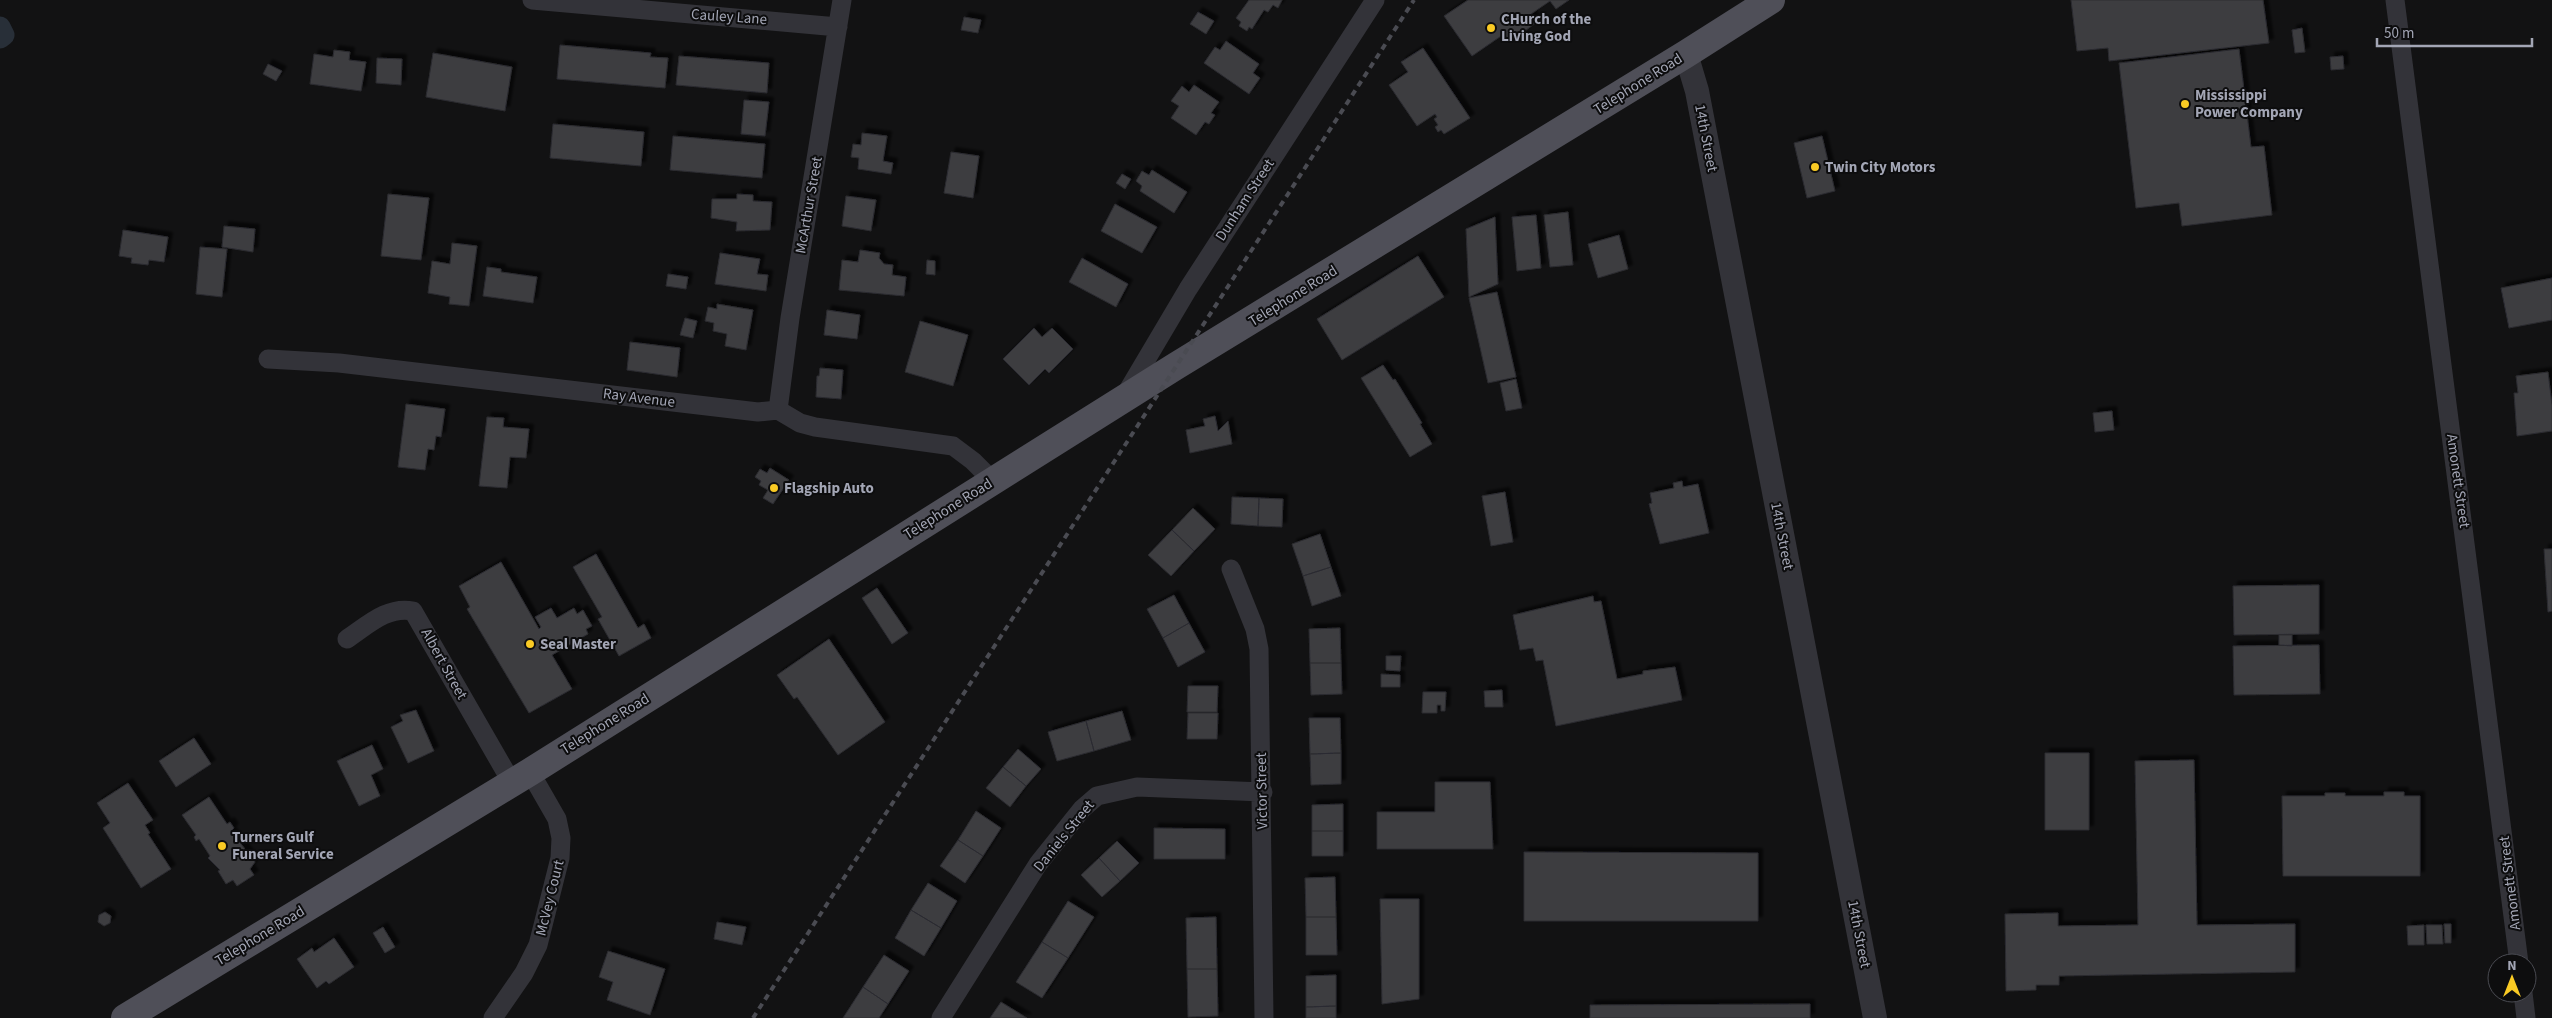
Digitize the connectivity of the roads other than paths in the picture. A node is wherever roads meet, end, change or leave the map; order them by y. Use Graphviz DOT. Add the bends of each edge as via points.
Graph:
graph roads {
  1 [pos="532,0"];
  2 [pos="842,0"];
  3 [pos="1375,0"];
  4 [pos="1771,0"];
  5 [pos="2395,0"];
  6 [pos="838,27"];
  7 [pos="1686,54"];
  8 [pos="268,359"];
  9 [pos="1120,402"];
  10 [pos="778,410"];
  11 [pos="992,481"];
  12 [pos="1231,569"];
  13 [pos="347,639"];
  14 [pos="521,777"];
  15 [pos="1263,792"];
  16 [pos="2519,953"];
  17 [pos="2524,1003"];
  18 [pos="125,1018"];
  19 [pos="493,1018"];
  20 [pos="941,1018"];
  21 [pos="1264,1018"];
  22 [pos="1875,1018"];
  23 [pos="2526,1018"];
  1 -- 6 [label="street, Cauley Lane"];
  2 -- 6 [label="street, McArthur Street"];
  3 -- 9 [label="street, Dunham Street" via="1188,289"];
  4 -- 7 [label="main road, Telephone Road"];
  5 -- 16 [label="street, Amonett Street"];
  6 -- 10 [label="street, McArthur Street"];
  7 -- 9 [label="main road, Telephone Road"];
  7 -- 22 [label="street, 14th Street" via="1697,91"];
  8 -- 10 [label="street, Ray Avenue" via="339,363 758,412"];
  9 -- 11 [label="main road, Telephone Road"];
  10 -- 11 [label="street" via="800,423 815,427 952,446 973,461"];
  11 -- 14 [label="main road, Telephone Road"];
  12 -- 15 [label="street, Victor Street" via="1255,630 1259,649"];
  13 -- 14 [label="street, Albert Street" via="388,612 413,611"];
  14 -- 18 [label="main road, Telephone Road"];
  14 -- 19 [label="street, McVey Court" via="557,819 561,838 560,858 538,945 509,997"];
  15 -- 20 [label="street, Daniels Street" via="1137,786 1097,796 1082,809 1038,864"];
  15 -- 21 [label="street, Victor Street"];
  17 -- 23 [label="street"];
}
